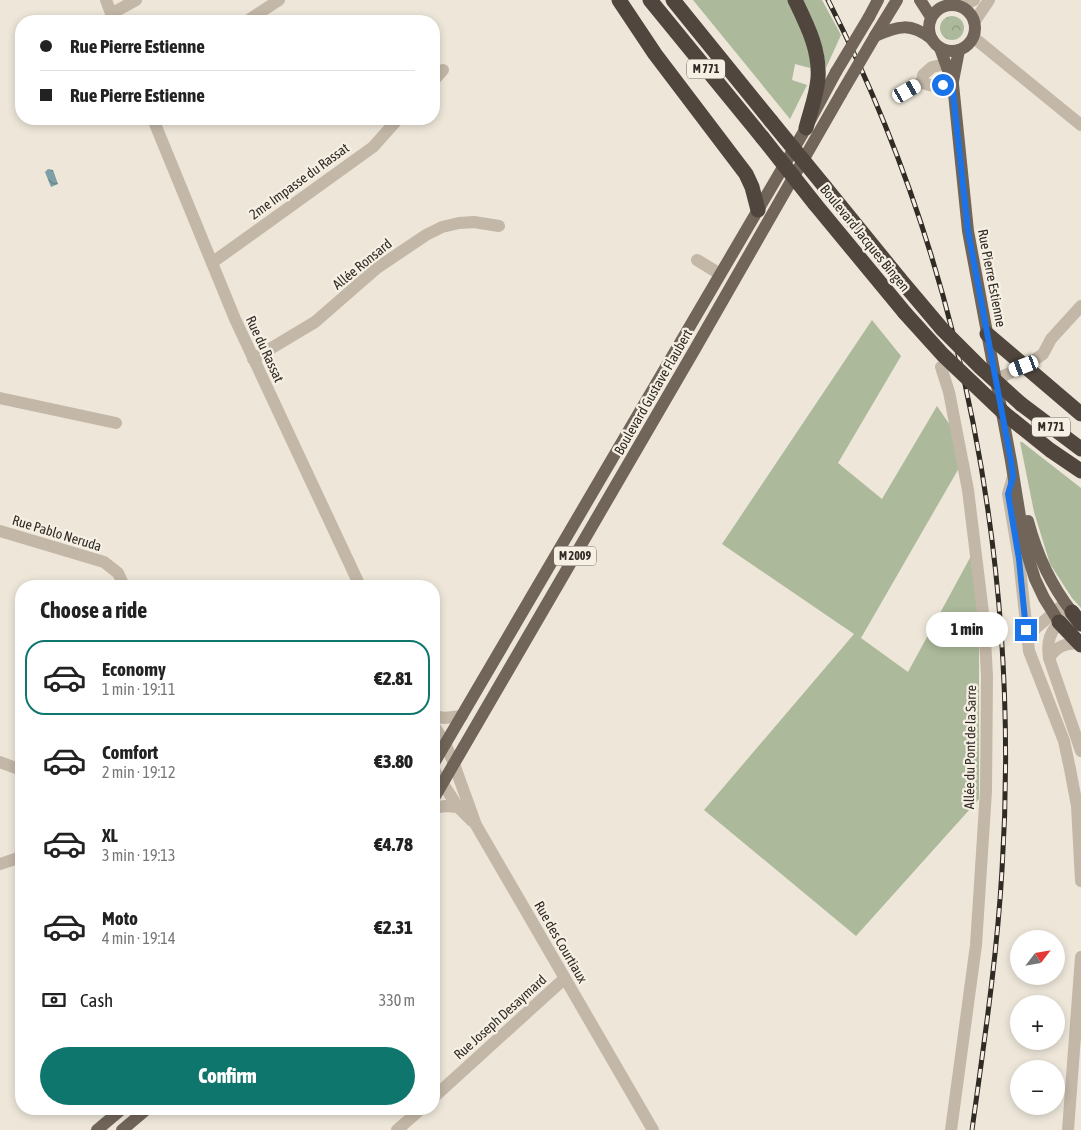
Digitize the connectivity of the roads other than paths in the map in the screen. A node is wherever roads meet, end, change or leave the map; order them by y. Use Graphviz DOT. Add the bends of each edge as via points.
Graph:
graph roads {
  1 [pos="106,0"];
  2 [pos="136,0"];
  3 [pos="279,0"];
  4 [pos="619,0"];
  5 [pos="650,0"];
  6 [pos="673,0"];
  7 [pos="687,0"];
  8 [pos="795,0"];
  9 [pos="878,0"];
  10 [pos="897,0"];
  11 [pos="920,0"];
  12 [pos="974,0"];
  13 [pos="989,0"];
  14 [pos="941,3"];
  15 [pos="961,6"];
  16 [pos="112,15"];
  17 [pos="117,15"];
  18 [pos="256,15"];
  19 [pos="931,17"];
  20 [pos="974,22"];
  21 [pos="875,36"];
  22 [pos="973,37"];
  23 [pos="936,44"];
  24 [pos="959,50"];
  25 [pos="716,52"];
  26 [pos="946,64"];
  27 [pos="443,70"];
  28 [pos="440,73"];
  29 [pos="922,82"];
  30 [pos="952,84"];
  31 [pos="907,91"];
  32 [pos="156,125"];
  33 [pos="393,125"];
  34 [pos="1081,125"];
  35 [pos="806,128"];
  36 [pos="758,210"];
  37 [pos="499,226"];
  38 [pos="697,260"];
  39 [pos="213,262"];
  40 [pos="720,274"];
  41 [pos="1081,306"];
  42 [pos="987,334"];
  43 [pos="253,359"];
  44 [pos="1024,366"];
  45 [pos="941,367"];
  46 [pos="998,390"];
  47 [pos="0,398"];
  48 [pos="1081,414"];
  49 [pos="116,423"];
  50 [pos="1081,449"];
  51 [pos="1078,470"];
  52 [pos="1013,477"];
  53 [pos="0,531"];
  54 [pos="121,580"];
  55 [pos="357,580"];
  56 [pos="1073,613"];
  57 [pos="1056,617"];
  58 [pos="1027,640"];
  59 [pos="1080,644"];
  60 [pos="1049,658"];
  61 [pos="462,716"];
  62 [pos="440,717"];
  63 [pos="440,735"];
  64 [pos="1079,737"];
  65 [pos="1064,740"];
  66 [pos="445,743"];
  67 [pos="1081,751"];
  68 [pos="440,752"];
  69 [pos="0,762"];
  70 [pos="454,764"];
  71 [pos="15,768"];
  72 [pos="440,780"];
  73 [pos="442,784"];
  74 [pos="440,788"];
  75 [pos="458,806"];
  76 [pos="440,807"];
  77 [pos="476,825"];
  78 [pos="15,859"];
  79 [pos="0,864"];
  80 [pos="1081,881"];
  81 [pos="1081,957"];
  82 [pos="564,979"];
  83 [pos="440,1092"];
  84 [pos="115,1115"];
  85 [pos="141,1115"];
  86 [pos="414,1115"];
  87 [pos="97,1130"];
  88 [pos="122,1130"];
  89 [pos="397,1130"];
  90 [pos="653,1130"];
  91 [pos="950,1130"];
  92 [pos="1068,1130"];
  1 -- 16 [label="street"];
  2 -- 17 [label="street"];
  3 -- 18 [label="street"];
  4 -- 36 [label="highway" via="655,54 746,174"];
  5 -- 51 [label="highway, Boulevard Jacques Bingen / M 771, bridge" via="815,204 943,355 1030,434"];
  6 -- 25 [label="highway, Boulevard Jacques Bingen / M 771"];
  7 -- 25 [label="highway"];
  8 -- 35 [label="highway" via="810,29 817,54 818,79"];
  9 -- 35 [label="main road, Boulevard Gustave Flaubert / M 2009, bridge"];
  10 -- 21 [label="main road, Boulevard Gustave Flaubert / M 2009"];
  11 -- 19 [label="main road"];
  12 -- 15 [label="street"];
  13 -- 20 [label="street"];
  14 -- 15 [label="main road"];
  14 -- 19 [label="main road"];
  15 -- 20 [label="main road" via="970,13"];
  19 -- 23 [label="main road" via="928,28"];
  20 -- 22 [label="main road"];
  21 -- 23 [label="main road" via="893,29 914,28"];
  21 -- 70 [label="main road, Boulevard Gustave Flaubert / M 2009, bridge"];
  22 -- 24 [label="main road"];
  22 -- 34 [label="street"];
  23 -- 24 [label="main road" via="946,50"];
  23 -- 26 [label="main road, Rue Pierre Estienne"];
  24 -- 30 [label="main road, Rue Pierre Estienne"];
  25 -- 50 [label="highway, Boulevard Jacques Bingen / M 771, bridge" via="942,328 1021,404"];
  26 -- 29 [label="street" via="932,66 923,75"];
  26 -- 30 [label="main road, Rue Pierre Estienne"];
  27 -- 28 [label="street"];
  29 -- 30 [label="street" via="928,85"];
  29 -- 31 [label="street"];
  30 -- 42 [label="main road, Rue Pierre Estienne" via="968,231"];
  32 -- 39 [label="street, Rue du Rassat"];
  33 -- 39 [label="street, 2me Impasse du Rassat" via="373,147"];
  35 -- 36 [label="main road, Boulevard Gustave Flaubert / M 2009"];
  36 -- 40 [label="main road, Boulevard Gustave Flaubert / M 2009"];
  37 -- 43 [label="street, Allée Ronsard" via="458,223 426,235 377,268 315,322"];
  38 -- 40 [label="street"];
  39 -- 43 [label="street, Rue du Rassat"];
  40 -- 61 [label="main road, Boulevard Gustave Flaubert / M 2009"];
  41 -- 44 [label="street" via="1051,339 1043,354"];
  42 -- 44 [label="highway"];
  42 -- 46 [label="main road, Rue Pierre Estienne"];
  43 -- 55 [label="street, Rue du Rassat"];
  44 -- 46 [label="street" via="1004,376"];
  44 -- 48 [label="highway"];
  45 -- 91 [label="street, Allée du Pont de la Sarre" via="968,490 984,621 986,676 986,791 976,945"];
  46 -- 52 [label="main road, Rue Pierre Estienne"];
  47 -- 49 [label="street"];
  52 -- 56 [label="main road, Rue Pierre Estienne" via="1046,574"];
  52 -- 57 [label="main road, Rue Pierre Estienne" via="1029,562"];
  52 -- 58 [label="street, Rue Pierre Estienne" via="1008,494 1019,559"];
  53 -- 54 [label="street, Rue Pablo Neruda" via="104,562 118,573"];
  56 -- 57 [label="street, Rue Pierre Estienne"];
  57 -- 58 [label="street, Rue Pierre Estienne" via="1036,628"];
  57 -- 59 [label="highway"];
  57 -- 60 [label="street, Rue Pierre Estienne" via="1048,638"];
  58 -- 65 [label="street, Rue Pierre Estienne" via="1034,667"];
  59 -- 60 [label="street" via="1064,644"];
  60 -- 64 [label="street, Rue Pierre Estienne"];
  61 -- 62 [label="street"];
  61 -- 66 [label="main road, Boulevard Gustave Flaubert / M 2009"];
  63 -- 66 [label="street"];
  64 -- 65 [label="street"];
  64 -- 67 [label="street, Rue Pierre Estienne"];
  65 -- 80 [label="street, Rue Pierre Estienne" via="1076,806"];
  66 -- 68 [label="main road, Boulevard Gustave Flaubert / M 2009"];
  66 -- 70 [label="street, Rue des Courtiaux"];
  69 -- 71 [label="street"];
  70 -- 73 [label="main road, Boulevard Gustave Flaubert / M 2009"];
  70 -- 77 [label="street, Rue des Courtiaux"];
  72 -- 73 [label="street"];
  73 -- 74 [label="main road, Boulevard Gustave Flaubert / M 2009"];
  73 -- 75 [label="street"];
  75 -- 76 [label="street"];
  75 -- 77 [label="street"];
  77 -- 82 [label="street, Rue des Courtiaux"];
  78 -- 79 [label="street"];
  81 -- 92 [label="street"];
  82 -- 83 [label="street, Rue Joseph Desaymard"];
  82 -- 90 [label="street, Rue des Courtiaux"];
  84 -- 87 [label="main road"];
  85 -- 88 [label="main road"];
  86 -- 89 [label="street"];
}
